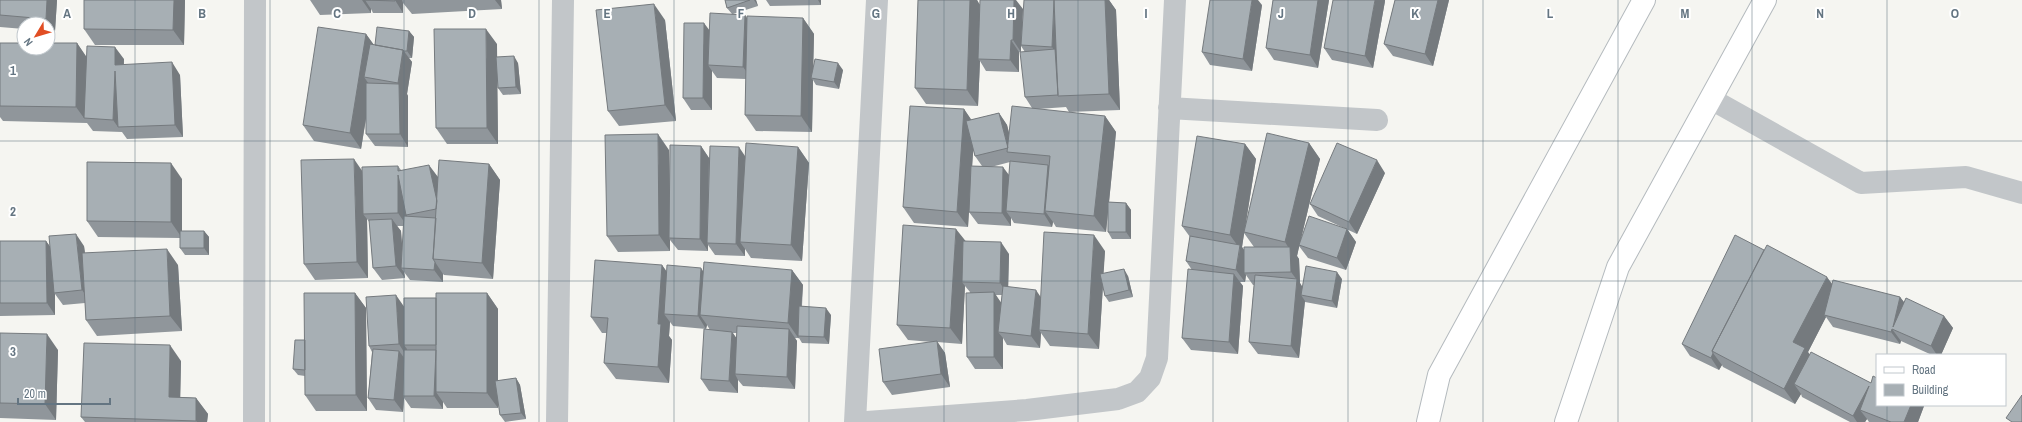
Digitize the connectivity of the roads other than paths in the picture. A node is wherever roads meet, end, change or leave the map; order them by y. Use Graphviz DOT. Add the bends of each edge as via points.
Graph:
graph roads {
  1 [pos="255,0"];
  2 [pos="563,0"];
  3 [pos="877,0"];
  4 [pos="1174,0"];
  5 [pos="1644,0"];
  6 [pos="1765,0"];
  7 [pos="1711,100"];
  8 [pos="1169,108"];
  9 [pos="1377,120"];
  10 [pos="2022,193"];
  11 [pos="1027,416"];
  12 [pos="254,422"];
  13 [pos="557,422"];
  14 [pos="855,422"];
  15 [pos="867,422"];
  16 [pos="1428,422"];
  17 [pos="1566,422"];
  1 -- 12 [label="street"];
  2 -- 13 [label="street"];
  3 -- 14 [label="street"];
  4 -- 8 [label="street"];
  5 -- 16 [label="street" via="1439,375"];
  6 -- 7 [label="street"];
  7 -- 10 [label="street" via="1861,183 1966,177"];
  7 -- 17 [label="street" via="1618,267"];
  8 -- 9 [label="street"];
  8 -- 11 [label="street" via="1157,358 1150,378 1137,392 1118,399"];
  11 -- 15 [label="street"];
}
